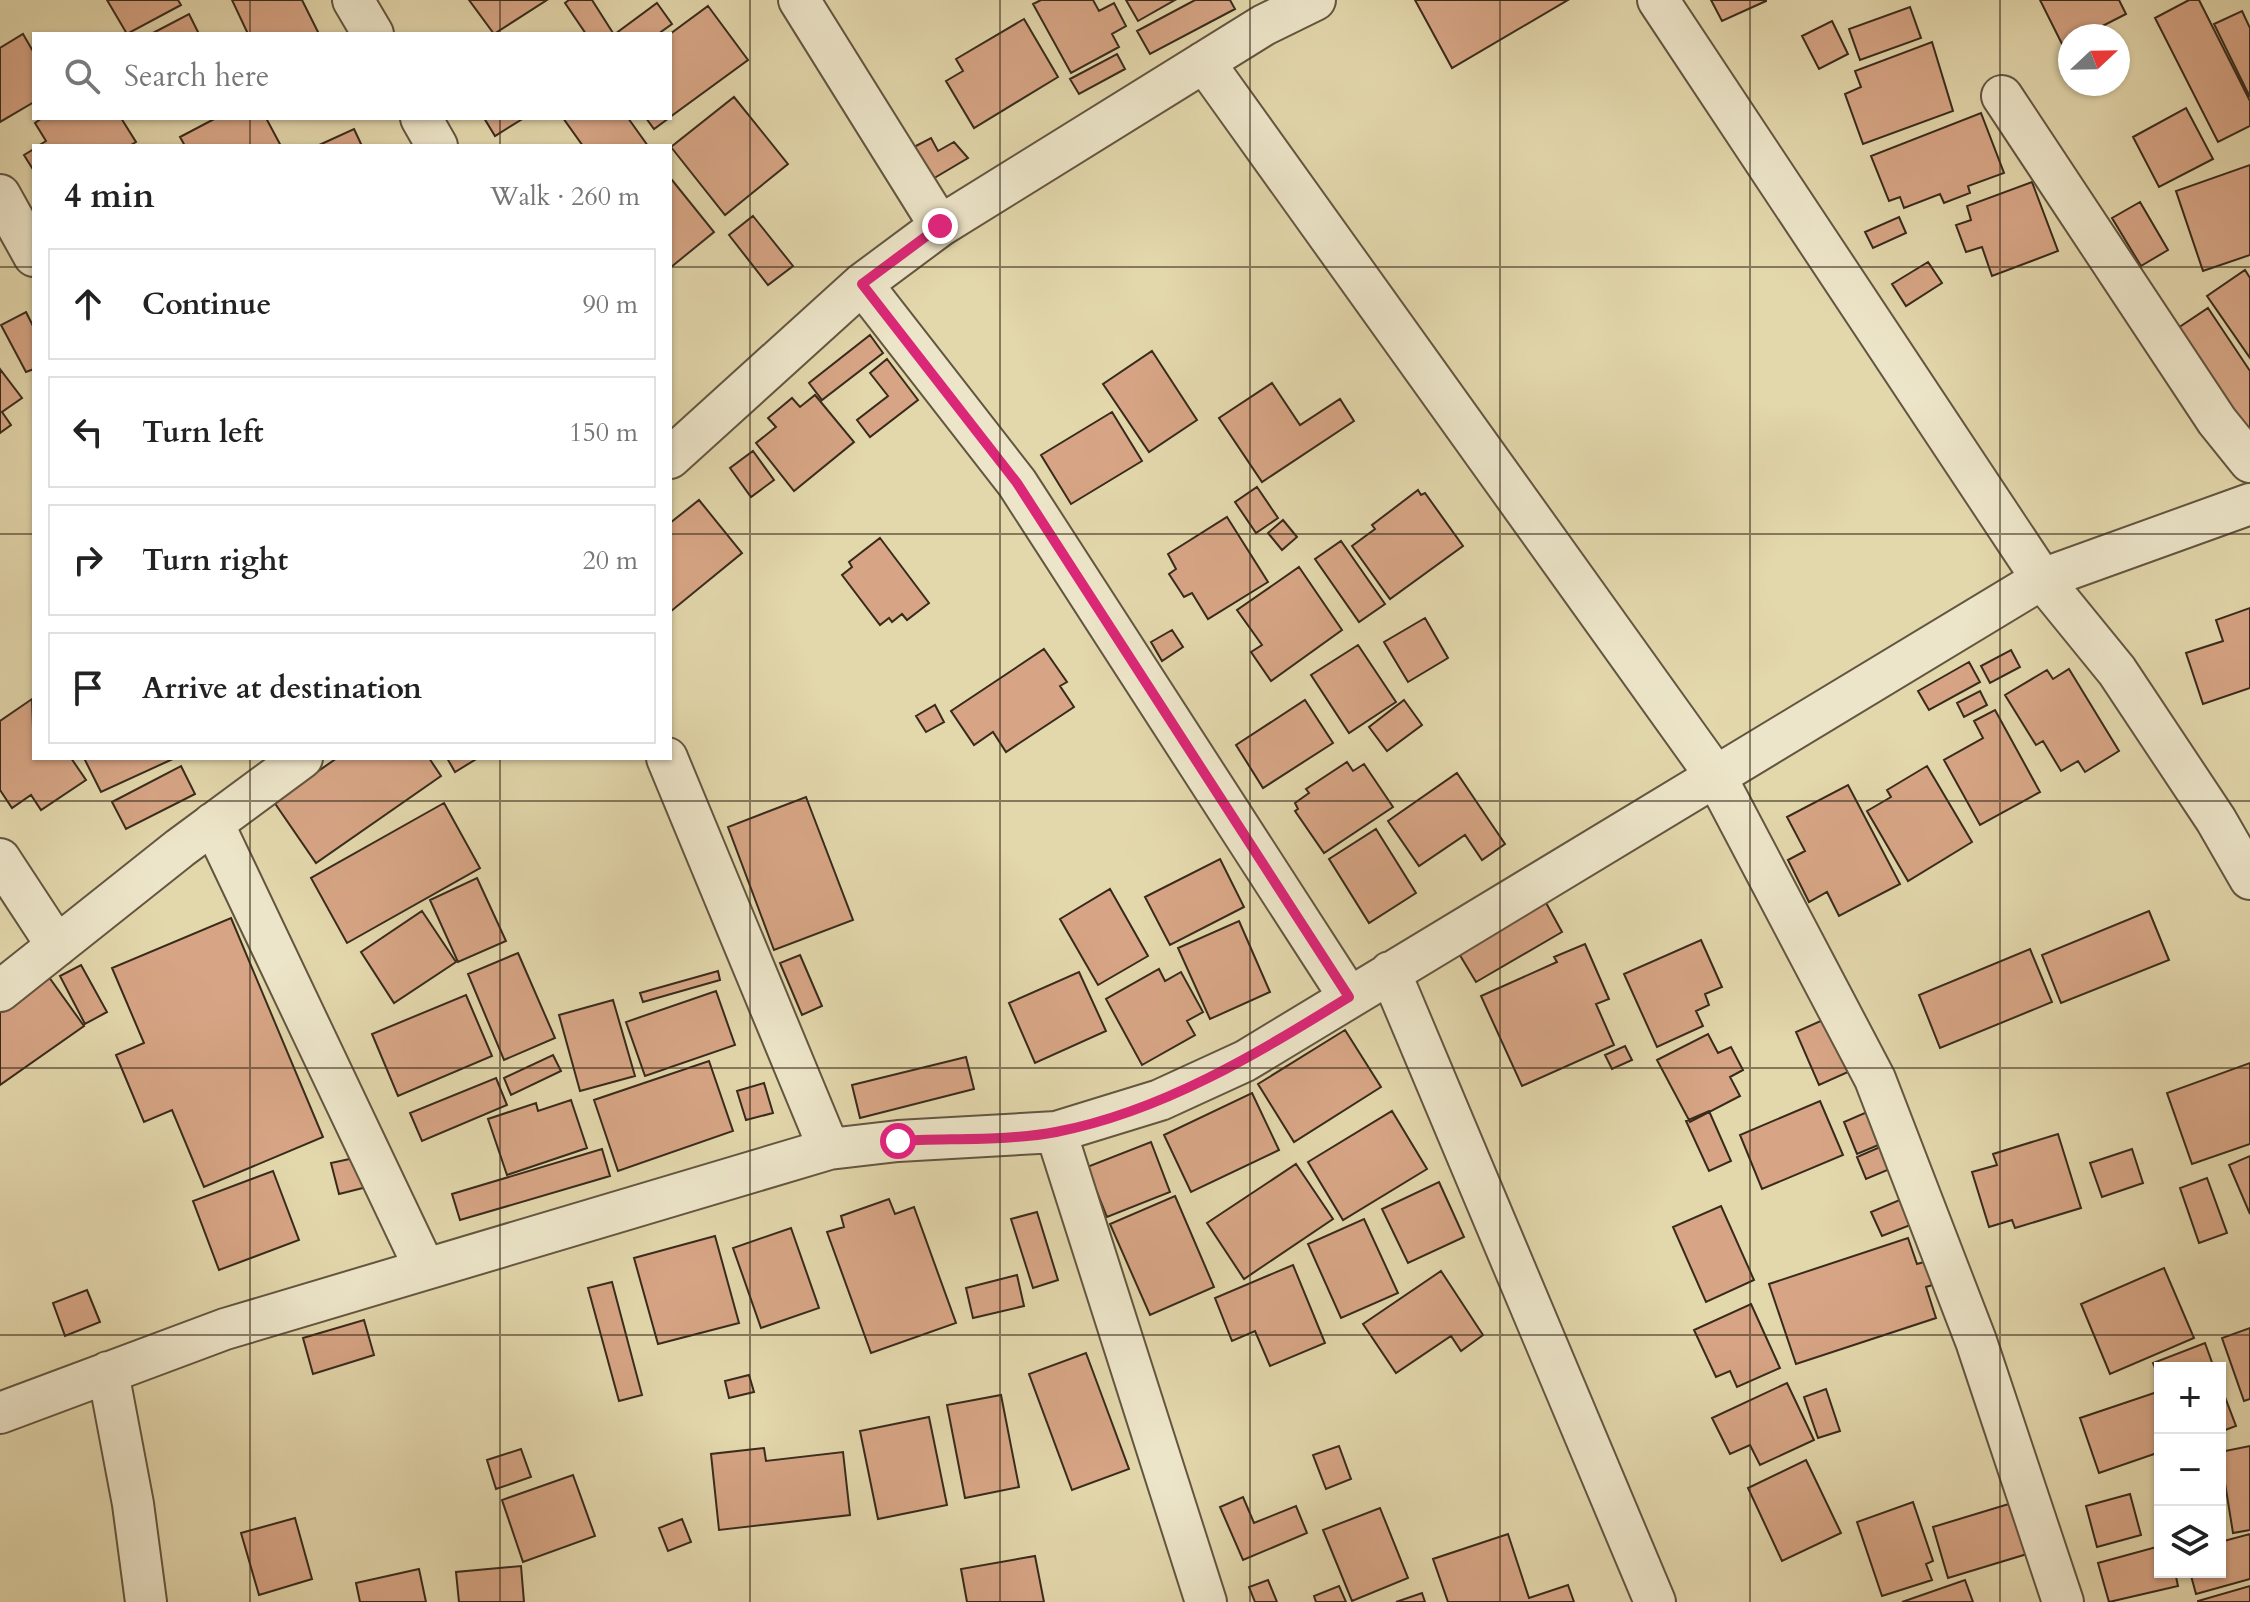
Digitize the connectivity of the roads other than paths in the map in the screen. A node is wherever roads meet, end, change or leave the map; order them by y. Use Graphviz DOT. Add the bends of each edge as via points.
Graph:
graph roads {
  1 [pos="353,0"];
  2 [pos="799,0"];
  3 [pos="1315,0"];
  4 [pos="1658,0"];
  5 [pos="1258,12"];
  6 [pos="372,32"];
  7 [pos="1204,62"];
  8 [pos="2002,96"];
  9 [pos="422,120"];
  10 [pos="436,144"];
  11 [pos="0,195"];
  12 [pos="940,226"];
  13 [pos="32,252"];
  14 [pos="862,284"];
  15 [pos="672,456"];
  16 [pos="2250,462"];
  17 [pos="2250,504"];
  18 [pos="2042,579"];
  19 [pos="299,760"];
  20 [pos="668,760"];
  21 [pos="1715,775"];
  22 [pos="213,823"];
  23 [pos="0,859"];
  24 [pos="2250,879"];
  25 [pos="57,946"];
  26 [pos="1390,972"];
  27 [pos="0,991"];
  28 [pos="1349,997"];
  29 [pos="1056,1132"];
  30 [pos="829,1149"];
  31 [pos="425,1269"];
  32 [pos="108,1372"];
  33 [pos="0,1413"];
  34 [pos="146,1602"];
  35 [pos="1206,1602"];
  36 [pos="1655,1602"];
  37 [pos="2063,1602"];
  1 -- 6 [label="street"];
  2 -- 12 [label="street"];
  3 -- 5 [label="street"];
  4 -- 18 [label="street"];
  5 -- 7 [label="street"];
  7 -- 12 [label="street"];
  7 -- 21 [label="street"];
  8 -- 16 [label="street" via="2217,421"];
  9 -- 10 [label="street"];
  11 -- 13 [label="street"];
  12 -- 14 [label="street"];
  14 -- 15 [label="street"];
  14 -- 28 [label="street" via="1017,483"];
  17 -- 18 [label="street"];
  18 -- 21 [label="street"];
  18 -- 24 [label="street" via="2117,671"];
  19 -- 22 [label="street"];
  20 -- 30 [label="street"];
  21 -- 26 [label="street"];
  21 -- 37 [label="street" via="1875,1079 1976,1341"];
  22 -- 25 [label="street"];
  22 -- 31 [label="street"];
  23 -- 25 [label="street"];
  25 -- 27 [label="street"];
  26 -- 28 [label="street"];
  26 -- 36 [label="street"];
  28 -- 29 [label="street" via="1245,1061 1160,1100"];
  29 -- 30 [label="street"];
  29 -- 35 [label="street"];
  30 -- 31 [label="street"];
  31 -- 32 [label="street" via="225,1329"];
  32 -- 33 [label="street"];
  32 -- 34 [label="street"];
}
